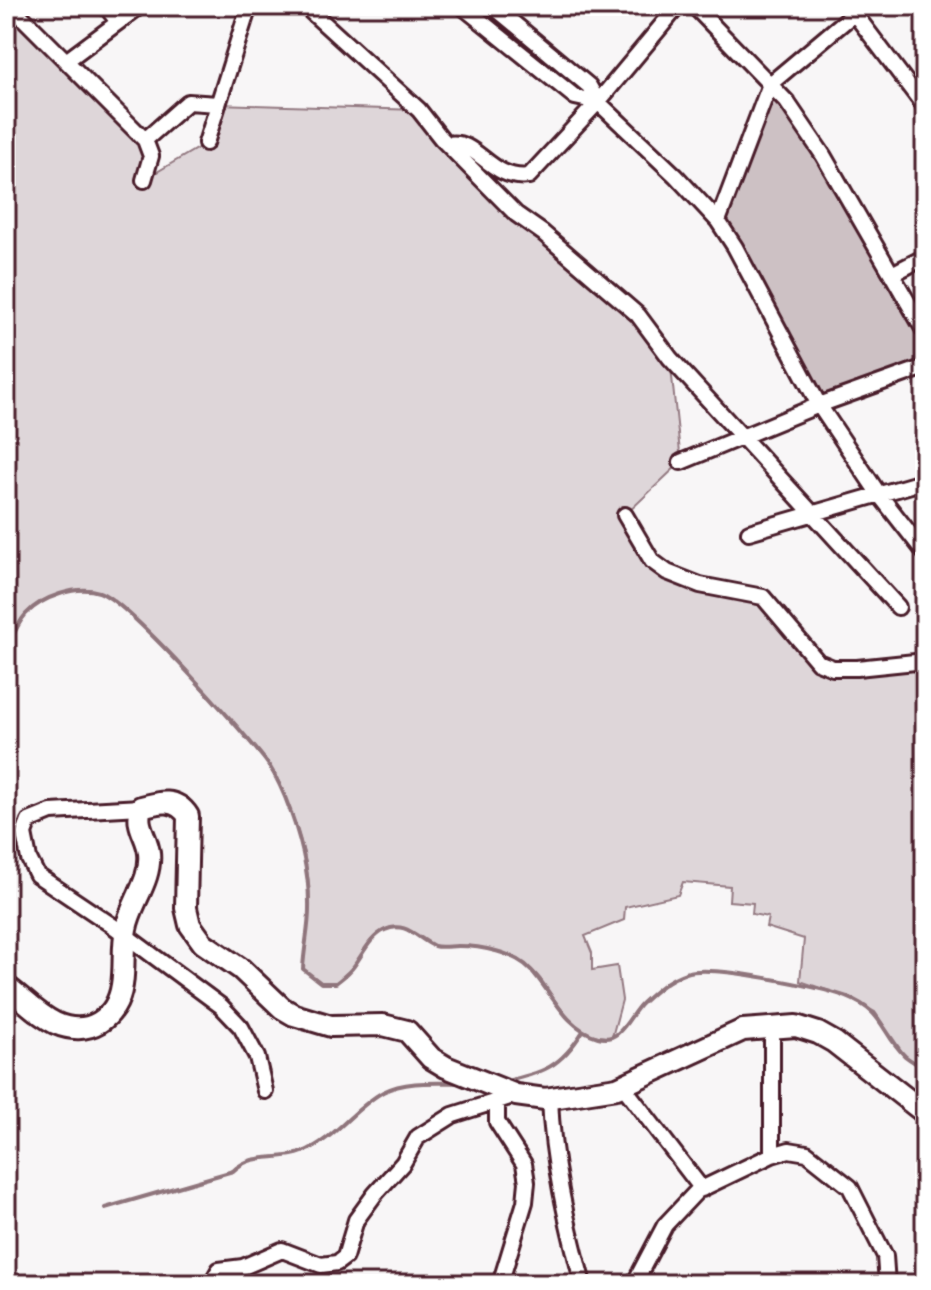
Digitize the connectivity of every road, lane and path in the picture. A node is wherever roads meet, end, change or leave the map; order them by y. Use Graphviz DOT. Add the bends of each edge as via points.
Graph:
graph roads {
  1 [pos="11,6"];
  2 [pos="106,6"];
  3 [pos="140,6"];
  4 [pos="249,6"];
  5 [pos="305,6"];
  6 [pos="462,6"];
  7 [pos="493,6"];
  8 [pos="678,6"];
  9 [pos="694,6"];
  10 [pos="856,8"];
  11 [pos="118,22"];
  12 [pos="66,61"];
  13 [pos="770,84"];
  14 [pos="598,102"];
  15 [pos="218,104"];
  16 [pos="925,107"];
  17 [pos="145,140"];
  18 [pos="206,143"];
  19 [pos="448,144"];
  20 [pos="144,180"];
  21 [pos="718,221"];
  22 [pos="925,257"];
  23 [pos="892,274"];
  24 [pos="925,332"];
  25 [pos="925,367"];
  26 [pos="819,405"];
  27 [pos="743,438"];
  28 [pos="681,462"];
  29 [pos="925,481"];
  30 [pos="878,493"];
  31 [pos="812,513"];
  32 [pos="625,515"];
  33 [pos="749,532"];
  34 [pos="925,553"];
  35 [pos="898,607"];
  36 [pos="925,661"];
  37 [pos="141,807"];
  38 [pos="125,935"];
  39 [pos="6,986"];
  40 [pos="772,1026"];
  41 [pos="623,1086"];
  42 [pos="265,1091"];
  43 [pos="507,1098"];
  44 [pos="550,1098"];
  45 [pos="925,1113"];
  46 [pos="772,1155"];
  47 [pos="702,1189"];
  48 [pos="211,1284"];
  49 [pos="500,1284"];
  50 [pos="583,1284"];
  51 [pos="634,1284"];
  52 [pos="887,1284"];
  1 -- 12 [label="street"];
  2 -- 11 [label="street"];
  3 -- 11 [label="street"];
  4 -- 15 [label="street"];
  5 -- 19 [label="street" via="419,110"];
  6 -- 14 [label="street" via="575,97"];
  7 -- 14 [label="street" via="589,86"];
  8 -- 14 [label="street"];
  9 -- 13 [label="street"];
  10 -- 13 [label="street"];
  10 -- 16 [label="street"];
  11 -- 12 [label="street"];
  12 -- 17 [label="street"];
  13 -- 21 [label="street"];
  13 -- 23 [label="street" via="823,155"];
  14 -- 19 [label="street" via="529,176 514,178 467,146"];
  14 -- 21 [label="street"];
  15 -- 17 [label="street" via="188,102"];
  15 -- 18 [label="street"];
  17 -- 20 [label="street" via="151,156"];
  19 -- 27 [label="street" via="516,214 638,315"];
  21 -- 26 [label="street"];
  22 -- 23 [label="street"];
  23 -- 24 [label="street"];
  25 -- 26 [label="street"];
  26 -- 27 [label="street"];
  26 -- 30 [label="street"];
  27 -- 28 [label="street"];
  27 -- 31 [label="street"];
  29 -- 30 [label="street"];
  30 -- 31 [label="street"];
  30 -- 34 [label="street"];
  31 -- 33 [label="street"];
  31 -- 35 [label="street"];
  32 -- 36 [label="street" via="652,561 700,585 763,597 818,662 857,668"];
  37 -- 38 [label="street" via="137,818 149,852 148,867"];
  37 -- 38 [label="street" via="51,812 29,821 24,834 37,875"];
  37 -- 43 [label="street" via="166,802 185,811 190,925 203,943 241,969 282,1008 331,1026 383,1025 407,1031 431,1058"];
  38 -- 39 [label="street" via="122,988 110,1015 92,1027 55,1023"];
  38 -- 42 [label="street" via="221,1006 241,1027 257,1057"];
  40 -- 41 [label="street" via="743,1030"];
  40 -- 45 [label="street" via="796,1026 834,1042"];
  40 -- 46 [label="street"];
  41 -- 44 [label="street"];
  41 -- 47 [label="street"];
  43 -- 44 [label="street"];
  43 -- 48 [label="street" via="453,1115 418,1137 356,1220 345,1257 337,1263 321,1265 282,1250 243,1267 219,1270"];
  43 -- 49 [label="street" via="497,1122 524,1164 527,1182"];
  44 -- 50 [label="street" via="555,1153"];
  46 -- 47 [label="street"];
  46 -- 52 [label="street" via="789,1150 807,1153 850,1187 885,1256"];
  47 -- 51 [label="street" via="665,1225"];
}
